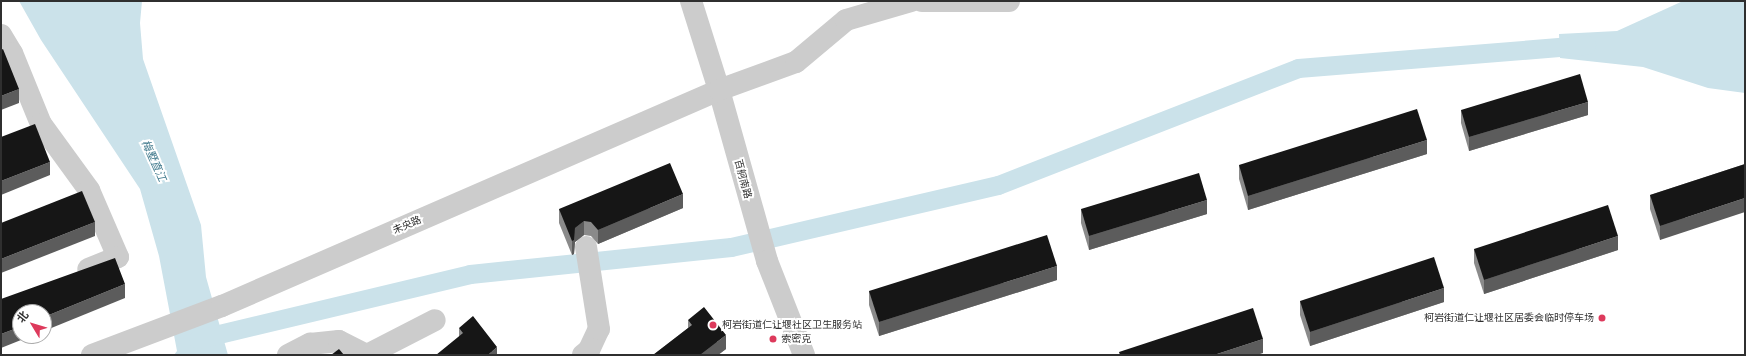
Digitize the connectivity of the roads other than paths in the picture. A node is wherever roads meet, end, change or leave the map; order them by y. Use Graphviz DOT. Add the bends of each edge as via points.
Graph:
graph roads {
  1 [pos="691,1"];
  2 [pos="911,1"];
  3 [pos="922,1"];
  4 [pos="1009,1"];
  5 [pos="1,35"];
  6 [pos="719,90"];
  7 [pos="586,247"];
  8 [pos="67,276"];
  9 [pos="435,320"];
  10 [pos="92,355"];
  11 [pos="288,355"];
  12 [pos="583,355"];
  13 [pos="804,355"];
  1 -- 6 [label="street, 百舸南路"];
  2 -- 6 [label="street, 未央路" via="846,20 796,62"];
  3 -- 4 [label="street"];
  5 -- 8 [label="street" via="12,53 41,124 89,190 118,257"];
  6 -- 10 [label="street, 未央路" via="222,306"];
  6 -- 13 [label="street, 百舸南路" via="767,261"];
  7 -- 12 [label="street" via="599,329 589,350"];
  9 -- 11 [label="street" via="367,355 339,342 310,344"];
}
